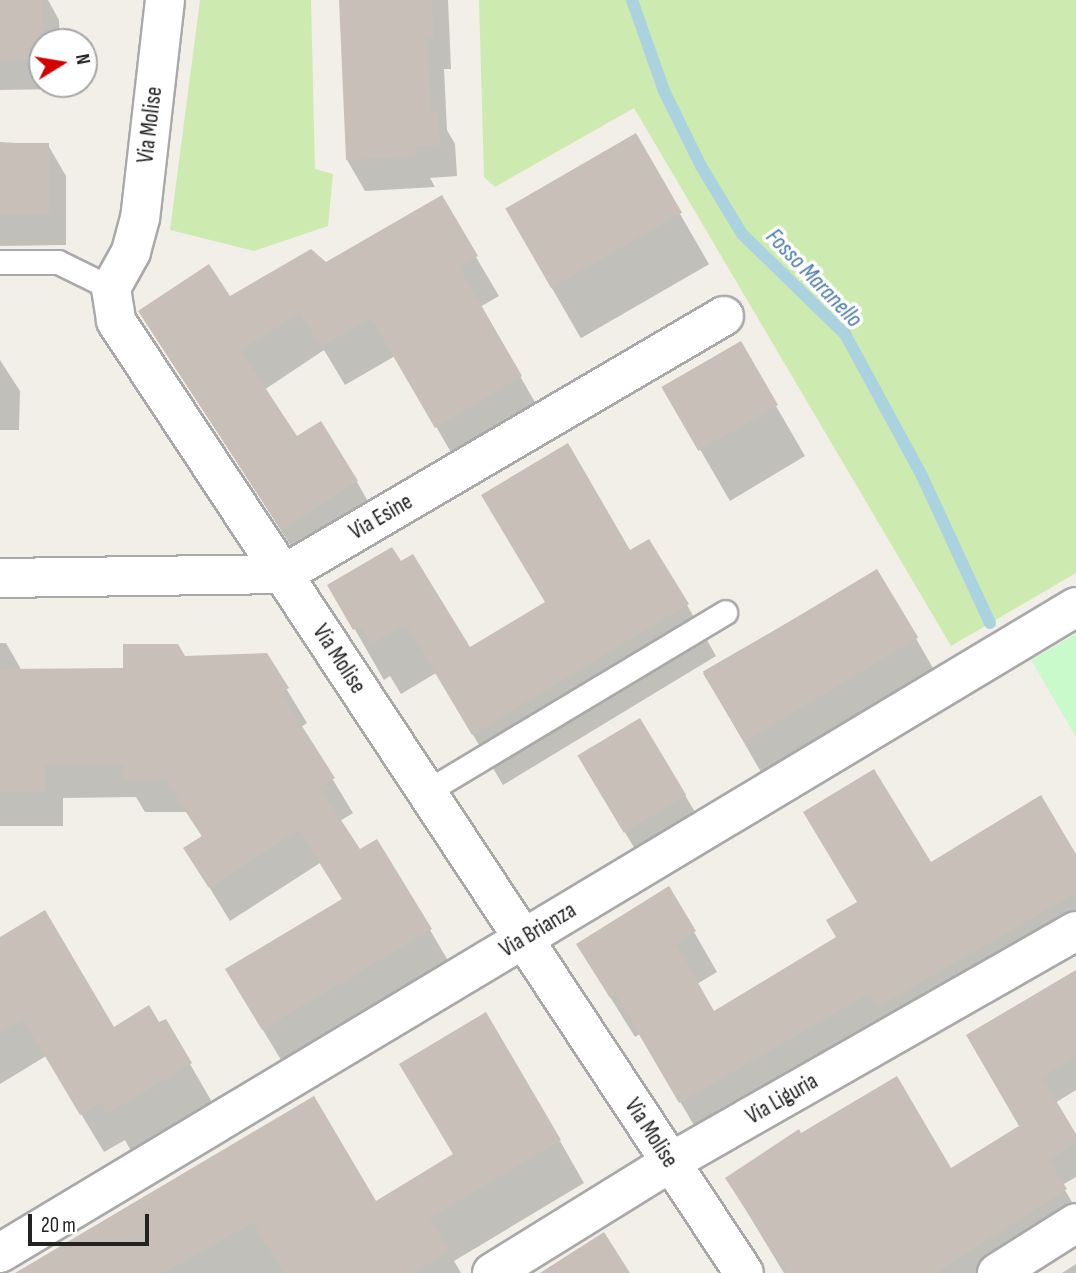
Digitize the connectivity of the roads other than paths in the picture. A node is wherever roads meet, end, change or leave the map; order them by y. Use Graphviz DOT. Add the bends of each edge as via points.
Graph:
graph roads {
  1 [pos="165,0"];
  2 [pos="0,262"];
  3 [pos="111,288"];
  4 [pos="724,316"];
  5 [pos="284,574"];
  6 [pos="0,578"];
  7 [pos="1076,607"];
  8 [pos="726,612"];
  9 [pos="426,792"];
  10 [pos="1076,931"];
  11 [pos="524,939"];
  12 [pos="671,1162"];
  13 [pos="1076,1223"];
  14 [pos="0,1253"];
  15 [pos="492,1273"];
  16 [pos="744,1273"];
  17 [pos="997,1273"];
  1 -- 3 [label="street, Via Molise" via="140,218 131,252"];
  2 -- 3 [label="lane" via="58,262"];
  3 -- 5 [label="street, Via Molise" via="116,321"];
  4 -- 5 [label="street, Via Esine"];
  5 -- 6 [label="street, Via Esine"];
  5 -- 9 [label="street, Via Molise"];
  7 -- 11 [label="street, Via Brianza"];
  8 -- 9 [label="lane"];
  9 -- 11 [label="street, Via Molise"];
  10 -- 12 [label="street, Via Liguria"];
  11 -- 12 [label="street, Via Molise"];
  11 -- 14 [label="street, Via Brianza"];
  12 -- 15 [label="street, Via Liguria"];
  12 -- 16 [label="street, Via Molise"];
  13 -- 17 [label="street"];
}
